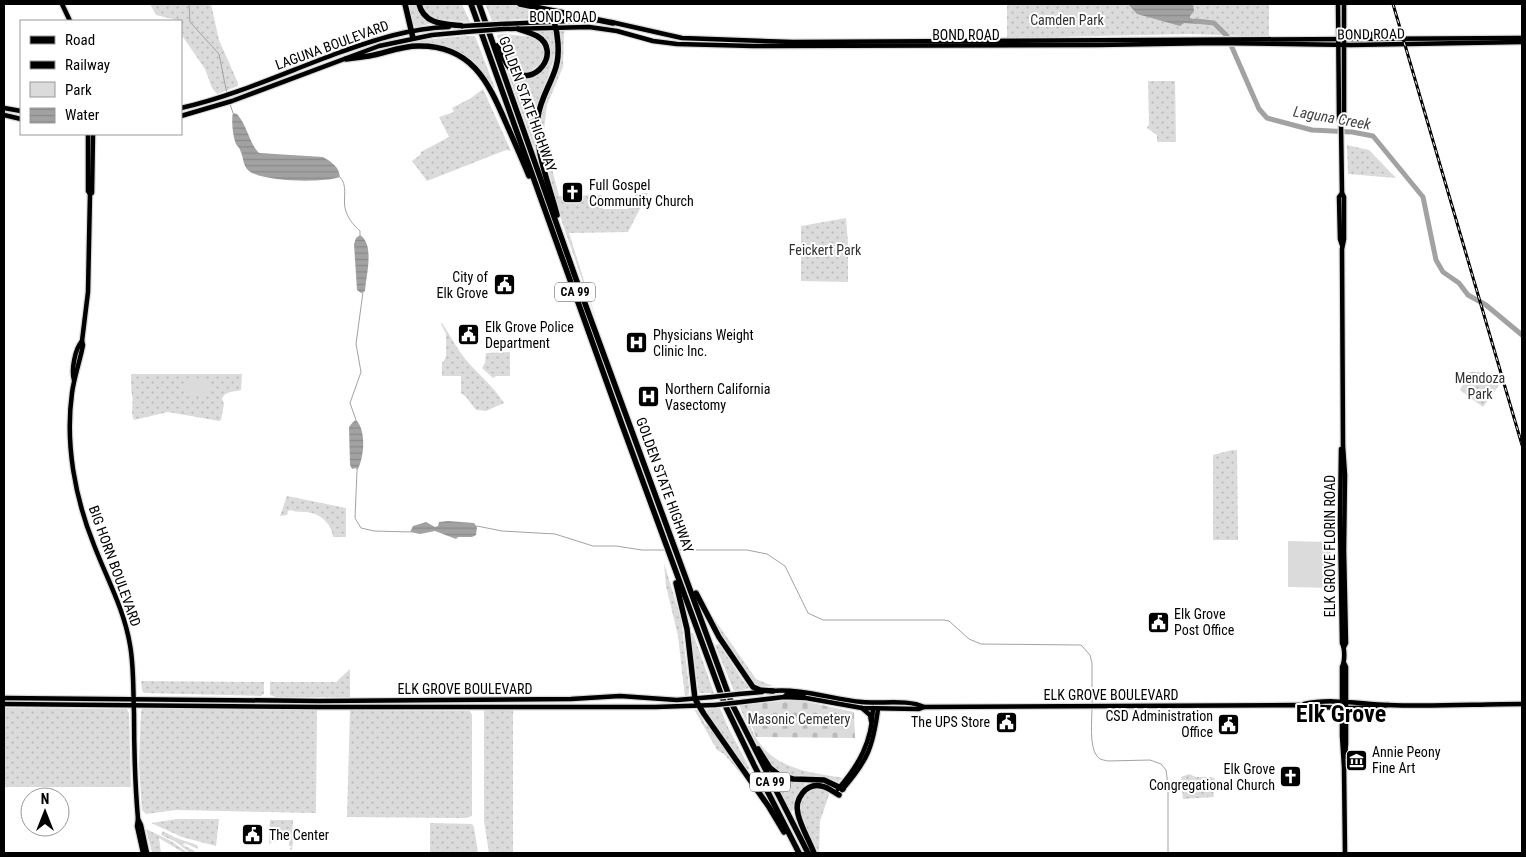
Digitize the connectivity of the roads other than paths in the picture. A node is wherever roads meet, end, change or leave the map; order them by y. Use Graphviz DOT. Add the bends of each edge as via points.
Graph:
graph roads {
  1 [pos="62,4"];
  2 [pos="406,4"];
  3 [pos="420,4"];
  4 [pos="466,4"];
  5 [pos="471,4"];
  6 [pos="479,4"];
  7 [pos="520,4"];
  8 [pos="1338,4"];
  9 [pos="1344,4"];
  10 [pos="70,20"];
  11 [pos="477,21"];
  12 [pos="613,22"];
  13 [pos="555,24"];
  14 [pos="464,29"];
  15 [pos="518,29"];
  16 [pos="1344,30"];
  17 [pos="411,31"];
  18 [pos="490,35"];
  19 [pos="413,38"];
  20 [pos="1448,38"];
  21 [pos="1480,38"];
  22 [pos="1390,39"];
  23 [pos="1216,40"];
  24 [pos="1522,40"];
  25 [pos="833,42"];
  26 [pos="1242,42"];
  27 [pos="1338,42"];
  28 [pos="1344,42"];
  29 [pos="1418,44"];
  30 [pos="1448,44"];
  31 [pos="819,46"];
  32 [pos="346,59"];
  33 [pos="1339,97"];
  34 [pos="4,108"];
  35 [pos="182,108"];
  36 [pos="20,111"];
  37 [pos="1344,111"];
  38 [pos="4,115"];
  39 [pos="182,116"];
  40 [pos="20,119"];
  41 [pos="1341,124"];
  42 [pos="88,135"];
  43 [pos="93,135"];
  44 [pos="88,164"];
  45 [pos="92,182"];
  46 [pos="90,194"];
  47 [pos="550,224"];
  48 [pos="562,239"];
  49 [pos="82,341"];
  50 [pos="77,350"];
  51 [pos="78,370"];
  52 [pos="74,380"];
  53 [pos="670,557"];
  54 [pos="684,571"];
  55 [pos="772,691"];
  56 [pos="808,692"];
  57 [pos="828,696"];
  58 [pos="784,697"];
  59 [pos="4,698"];
  60 [pos="808,698"];
  61 [pos="134,699"];
  62 [pos="695,699"];
  63 [pos="435,700"];
  64 [pos="4,704"];
  65 [pos="134,704"];
  66 [pos="267,704"];
  67 [pos="1522,704"];
  68 [pos="1344,705"];
  69 [pos="699,706"];
  70 [pos="397,707"];
  71 [pos="924,707"];
  72 [pos="862,708"];
  73 [pos="876,708"];
  74 [pos="742,726"];
  75 [pos="871,733"];
  76 [pos="865,750"];
  77 [pos="863,764"];
  78 [pos="839,791"];
  79 [pos="138,819"];
  80 [pos="143,853"];
  81 [pos="147,853"];
  82 [pos="798,853"];
  83 [pos="808,853"];
  84 [pos="814,853"];
  85 [pos="1345,853"];
  1 -- 10 [label="main road"];
  2 -- 17 [label="highway"];
  3 -- 14 [label="highway" via="426,18 432,22"];
  4 -- 11 [label="highway"];
  5 -- 11 [label="highway, GOLDEN STATE HIGHWAY / CA 99"];
  6 -- 18 [label="highway, GOLDEN STATE HIGHWAY / CA 99"];
  7 -- 12 [label="highway"];
  8 -- 27 [label="main road, ELK GROVE FLORIN ROAD"];
  9 -- 16 [label="main road, ELK GROVE FLORIN ROAD"];
  11 -- 47 [label="highway, GOLDEN STATE HIGHWAY / CA 99"];
  12 -- 13 [label="main road, BOND ROAD" via="591,20"];
  12 -- 25 [label="main road, BOND ROAD" via="682,38"];
  13 -- 14 [label="main road, LAGUNA BOULEVARD, bridge" via="501,24"];
  13 -- 15 [label="main road, BOND ROAD"];
  13 -- 31 [label="main road, BOND ROAD" via="601,28 688,45"];
  13 -- 48 [label="highway" via="557,61 541,105 537,129"];
  14 -- 15 [label="main road, BOND ROAD, bridge"];
  14 -- 17 [label="main road, LAGUNA BOULEVARD" via="443,27"];
  14 -- 19 [label="main road, BOND ROAD"];
  15 -- 18 [label="highway" via="536,36 546,46 546,60 532,74 518,74 512,70"];
  16 -- 22 [label="main road" via="1350,36 1372,34"];
  16 -- 28 [label="main road, ELK GROVE FLORIN ROAD"];
  17 -- 19 [label="highway"];
  17 -- 35 [label="main road, LAGUNA BOULEVARD" via="379,38 232,94"];
  18 -- 48 [label="highway, GOLDEN STATE HIGHWAY / CA 99"];
  19 -- 32 [label="main road, LAGUNA BOULEVARD"];
  20 -- 21 [label="main road, BOND ROAD"];
  20 -- 22 [label="main road, BOND ROAD"];
  20 -- 29 [label="main road"];
  21 -- 24 [label="main road, BOND ROAD"];
  21 -- 30 [label="main road"];
  22 -- 28 [label="main road, BOND ROAD"];
  23 -- 25 [label="main road, BOND ROAD"];
  23 -- 26 [label="main road, BOND ROAD"];
  23 -- 31 [label="main road, BOND ROAD" via="1099,46"];
  24 -- 30 [label="main road, BOND ROAD"];
  25 -- 31 [label="main road"];
  26 -- 27 [label="main road, BOND ROAD"];
  26 -- 27 [label="main road, BOND ROAD"];
  27 -- 28 [label="main road, BOND ROAD"];
  27 -- 33 [label="main road, ELK GROVE FLORIN ROAD"];
  28 -- 29 [label="main road, BOND ROAD"];
  28 -- 37 [label="main road, ELK GROVE FLORIN ROAD"];
  29 -- 30 [label="main road, BOND ROAD"];
  32 -- 39 [label="main road, LAGUNA BOULEVARD"];
  32 -- 47 [label="highway" via="418,46 447,50 469,63 493,92"];
  33 -- 37 [label="main road"];
  33 -- 41 [label="main road, ELK GROVE FLORIN ROAD"];
  34 -- 36 [label="main road"];
  37 -- 41 [label="main road, ELK GROVE FLORIN ROAD"];
  38 -- 40 [label="main road"];
  41 -- 68 [label="main road, ELK GROVE FLORIN ROAD" via="1344,197"];
  42 -- 44 [label="main road, BIG HORN BOULEVARD"];
  43 -- 45 [label="main road, BIG HORN BOULEVARD"];
  44 -- 45 [label="main road"];
  44 -- 46 [label="main road, BIG HORN BOULEVARD"];
  45 -- 46 [label="main road, BIG HORN BOULEVARD"];
  46 -- 49 [label="main road, BIG HORN BOULEVARD" via="88,292"];
  47 -- 53 [label="highway, GOLDEN STATE HIGHWAY / CA 99"];
  48 -- 54 [label="highway, GOLDEN STATE HIGHWAY / CA 99"];
  49 -- 50 [label="main road, BIG HORN BOULEVARD"];
  49 -- 51 [label="main road, BIG HORN BOULEVARD"];
  50 -- 51 [label="main road"];
  50 -- 52 [label="main road, BIG HORN BOULEVARD"];
  51 -- 52 [label="main road, BIG HORN BOULEVARD"];
  52 -- 61 [label="main road, BIG HORN BOULEVARD" via="70,423 74,477 89,532 125,622 132,656"];
  53 -- 62 [label="highway" via="687,629"];
  53 -- 82 [label="highway, GOLDEN STATE HIGHWAY / CA 99" via="725,705"];
  54 -- 55 [label="highway" via="744,676 755,689"];
  54 -- 74 [label="highway, GOLDEN STATE HIGHWAY / CA 99"];
  55 -- 56 [label="main road, ELK GROVE BOULEVARD"];
  55 -- 62 [label="main road, ELK GROVE BOULEVARD, bridge"];
  56 -- 57 [label="main road, ELK GROVE BOULEVARD"];
  56 -- 58 [label="main road" via="786,694"];
  57 -- 60 [label="main road"];
  57 -- 71 [label="main road, ELK GROVE BOULEVARD" via="863,702 912,703"];
  58 -- 60 [label="main road, ELK GROVE BOULEVARD"];
  58 -- 69 [label="main road, ELK GROVE BOULEVARD, bridge"];
  59 -- 61 [label="main road, ELK GROVE BOULEVARD"];
  60 -- 72 [label="main road, ELK GROVE BOULEVARD"];
  61 -- 65 [label="main road, BIG HORN BOULEVARD"];
  61 -- 66 [label="main road, ELK GROVE BOULEVARD"];
  62 -- 63 [label="main road, ELK GROVE BOULEVARD" via="620,696"];
  62 -- 69 [label="highway"];
  63 -- 66 [label="main road, ELK GROVE BOULEVARD"];
  63 -- 70 [label="main road"];
  64 -- 65 [label="main road"];
  65 -- 66 [label="main road"];
  65 -- 79 [label="main road, BIG HORN BOULEVARD"];
  66 -- 70 [label="main road, ELK GROVE BOULEVARD"];
  67 -- 68 [label="main road, ELK GROVE BOULEVARD"];
  68 -- 71 [label="main road, ELK GROVE BOULEVARD"];
  68 -- 85 [label="main road, ELK GROVE FLORIN ROAD"];
  69 -- 70 [label="main road, ELK GROVE BOULEVARD"];
  69 -- 82 [label="highway"];
  71 -- 73 [label="main road, ELK GROVE BOULEVARD"];
  72 -- 73 [label="main road, ELK GROVE BOULEVARD"];
  72 -- 75 [label="main road" via="870,716"];
  73 -- 75 [label="main road"];
  73 -- 77 [label="main road" via="871,749"];
  74 -- 78 [label="highway" via="766,762 779,775 793,780 824,780"];
  74 -- 83 [label="highway, GOLDEN STATE HIGHWAY / CA 99"];
  75 -- 76 [label="main road"];
  76 -- 77 [label="main road"];
  76 -- 78 [label="main road"];
  77 -- 78 [label="main road"];
  78 -- 84 [label="highway" via="815,786 808,788 799,799 798,814"];
  79 -- 80 [label="main road, BIG HORN BOULEVARD"];
  79 -- 81 [label="main road, BIG HORN BOULEVARD"];
}
